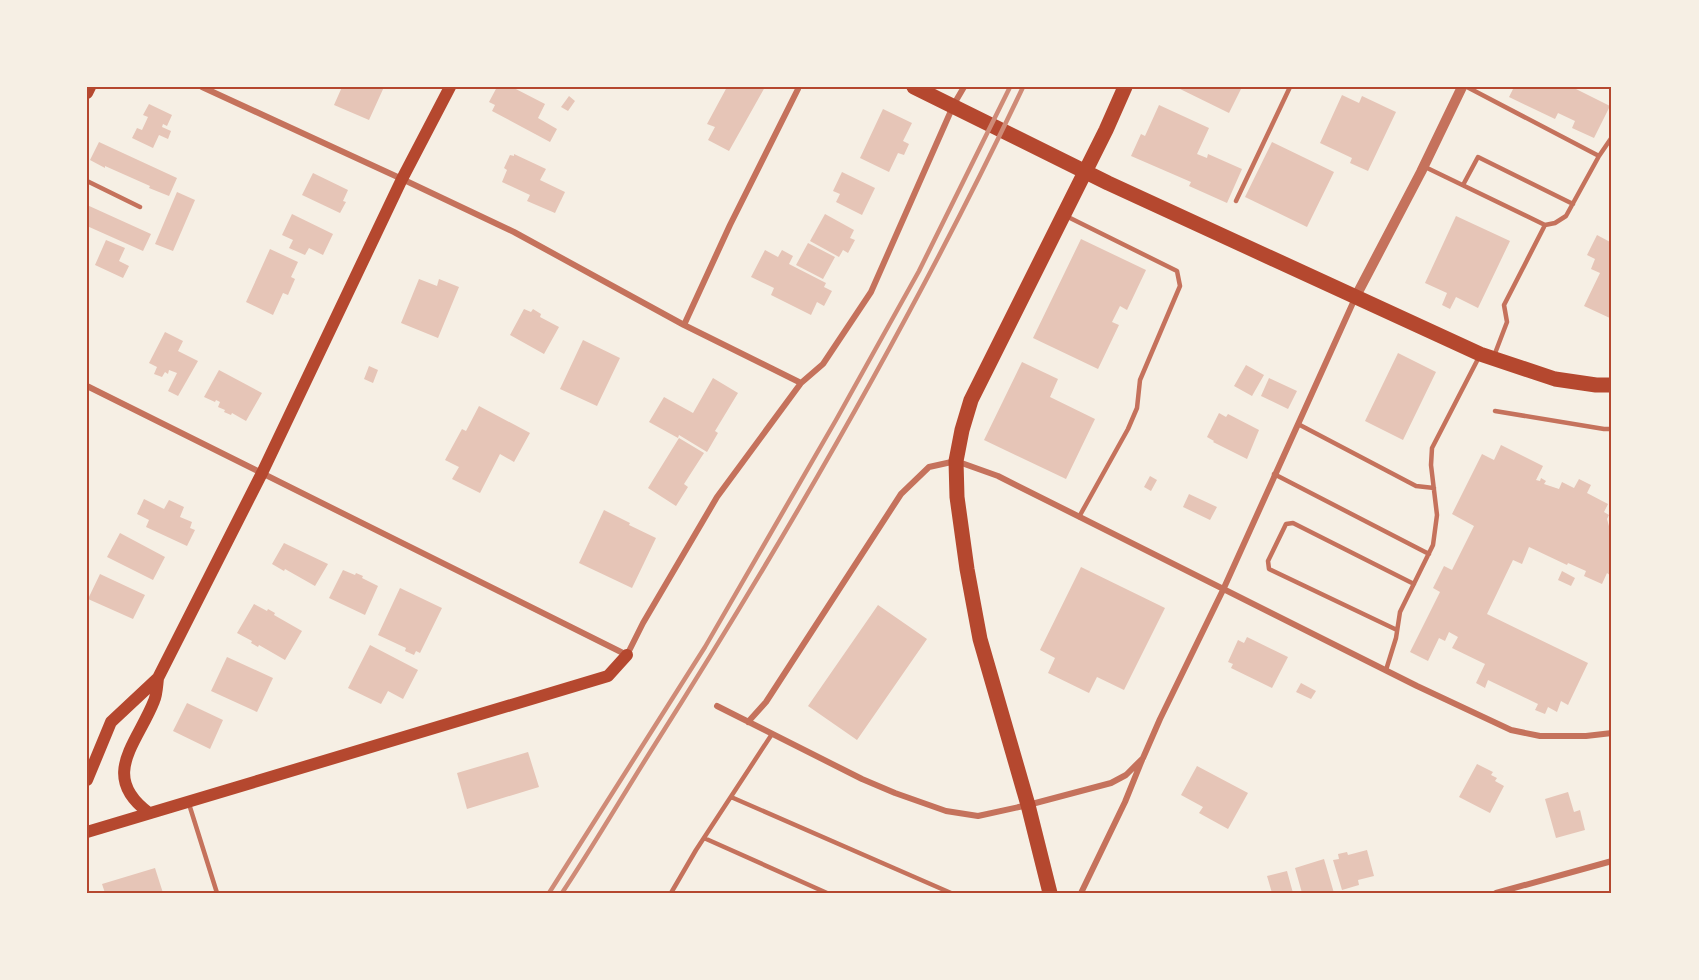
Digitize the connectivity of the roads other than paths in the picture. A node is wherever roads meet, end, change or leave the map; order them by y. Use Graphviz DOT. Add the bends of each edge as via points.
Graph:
graph roads {
  1 [pos="90,87"];
  2 [pos="202,87"];
  3 [pos="450,87"];
  4 [pos="914,87"];
  5 [pos="964,87"];
  6 [pos="1125,87"];
  7 [pos="1290,87"];
  8 [pos="1462,87"];
  9 [pos="1467,87"];
  10 [pos="798,89"];
  11 [pos="87,93"];
  12 [pos="1612,137"];
  13 [pos="1599,156"];
  14 [pos="1423,166"];
  15 [pos="402,178"];
  16 [pos="87,181"];
  17 [pos="1463,185"];
  18 [pos="1236,201"];
  19 [pos="1573,204"];
  20 [pos="140,207"];
  21 [pos="1067,208"];
  22 [pos="1545,225"];
  23 [pos="1356,296"];
  24 [pos="684,326"];
  25 [pos="1486,357"];
  26 [pos="801,383"];
  27 [pos="1612,385"];
  28 [pos="87,386"];
  29 [pos="1495,411"];
  30 [pos="1298,424"];
  31 [pos="1612,429"];
  32 [pos="956,461"];
  33 [pos="262,473"];
  34 [pos="1274,474"];
  35 [pos="1434,488"];
  36 [pos="1079,518"];
  37 [pos="1429,554"];
  38 [pos="1414,584"];
  39 [pos="1223,590"];
  40 [pos="1397,630"];
  41 [pos="627,655"];
  42 [pos="1386,670"];
  43 [pos="158,678"];
  44 [pos="717,706"];
  45 [pos="748,722"];
  46 [pos="1612,733"];
  47 [pos="772,734"];
  48 [pos="1143,758"];
  49 [pos="87,780"];
  50 [pos="731,797"];
  51 [pos="188,802"];
  52 [pos="1028,805"];
  53 [pos="150,813"];
  54 [pos="87,832"];
  55 [pos="704,838"];
  56 [pos="1612,861"];
  57 [pos="217,893"];
  58 [pos="671,893"];
  59 [pos="828,893"];
  60 [pos="951,893"];
  61 [pos="1050,893"];
  62 [pos="1082,893"];
  63 [pos="1496,893"];
  1 -- 11 [label="main road"];
  2 -- 15 [label="street"];
  3 -- 15 [label="main road"];
  4 -- 23 [label="main road" via="1108,183"];
  5 -- 26 [label="street" via="871,292 823,364"];
  6 -- 21 [label="main road"];
  7 -- 18 [label="lane"];
  8 -- 14 [label="street"];
  9 -- 13 [label="lane"];
  10 -- 24 [label="street"];
  12 -- 13 [label="lane"];
  13 -- 19 [label="lane"];
  14 -- 17 [label="lane"];
  14 -- 23 [label="street"];
  15 -- 24 [label="street" via="514,232"];
  15 -- 33 [label="main road"];
  16 -- 20 [label="lane"];
  17 -- 19 [label="lane" via="1478,157"];
  17 -- 22 [label="lane"];
  19 -- 22 [label="lane" via="1566,216"];
  21 -- 32 [label="main road" via="971,400"];
  21 -- 36 [label="lane" via="1177,271 1180,286 1140,380 1137,408 1128,429"];
  22 -- 25 [label="lane" via="1504,305 1507,322"];
  23 -- 25 [label="main road"];
  23 -- 30 [label="street"];
  24 -- 26 [label="street"];
  25 -- 27 [label="main road" via="1555,379"];
  25 -- 35 [label="lane" via="1432,448"];
  26 -- 41 [label="street" via="717,497"];
  28 -- 33 [label="street"];
  29 -- 31 [label="lane"];
  30 -- 34 [label="street"];
  30 -- 35 [label="lane" via="1416,486"];
  32 -- 36 [label="street" via="998,476"];
  32 -- 45 [label="street" via="929,467 901,494 766,702"];
  32 -- 52 [label="main road" via="957,497 980,639"];
  33 -- 41 [label="street"];
  33 -- 43 [label="main road"];
  34 -- 37 [label="lane"];
  34 -- 39 [label="street"];
  35 -- 37 [label="lane" via="1437,514"];
  36 -- 39 [label="street"];
  37 -- 38 [label="lane"];
  38 -- 40 [label="lane" via="1400,612"];
  38 -- 40 [label="lane" via="1293,523 1286,524 1268,561 1269,568"];
  39 -- 42 [label="street"];
  39 -- 48 [label="street"];
  40 -- 42 [label="lane"];
  41 -- 51 [label="main road" via="608,675"];
  42 -- 46 [label="street" via="1511,730 1540,736"];
  43 -- 49 [label="main road" via="111,722"];
  43 -- 53 [label="main road" via="155,699 126,757 125,785 136,804"];
  44 -- 45 [label="street"];
  45 -- 47 [label="street"];
  47 -- 50 [label="lane"];
  47 -- 52 [label="street" via="862,779 946,811 978,816"];
  48 -- 52 [label="street" via="1111,783"];
  48 -- 62 [label="street"];
  50 -- 55 [label="lane"];
  50 -- 60 [label="lane"];
  51 -- 53 [label="main road"];
  51 -- 57 [label="lane"];
  52 -- 61 [label="main road"];
  53 -- 54 [label="main road"];
  55 -- 58 [label="lane"];
  55 -- 59 [label="lane"];
  56 -- 63 [label="street"];
}
